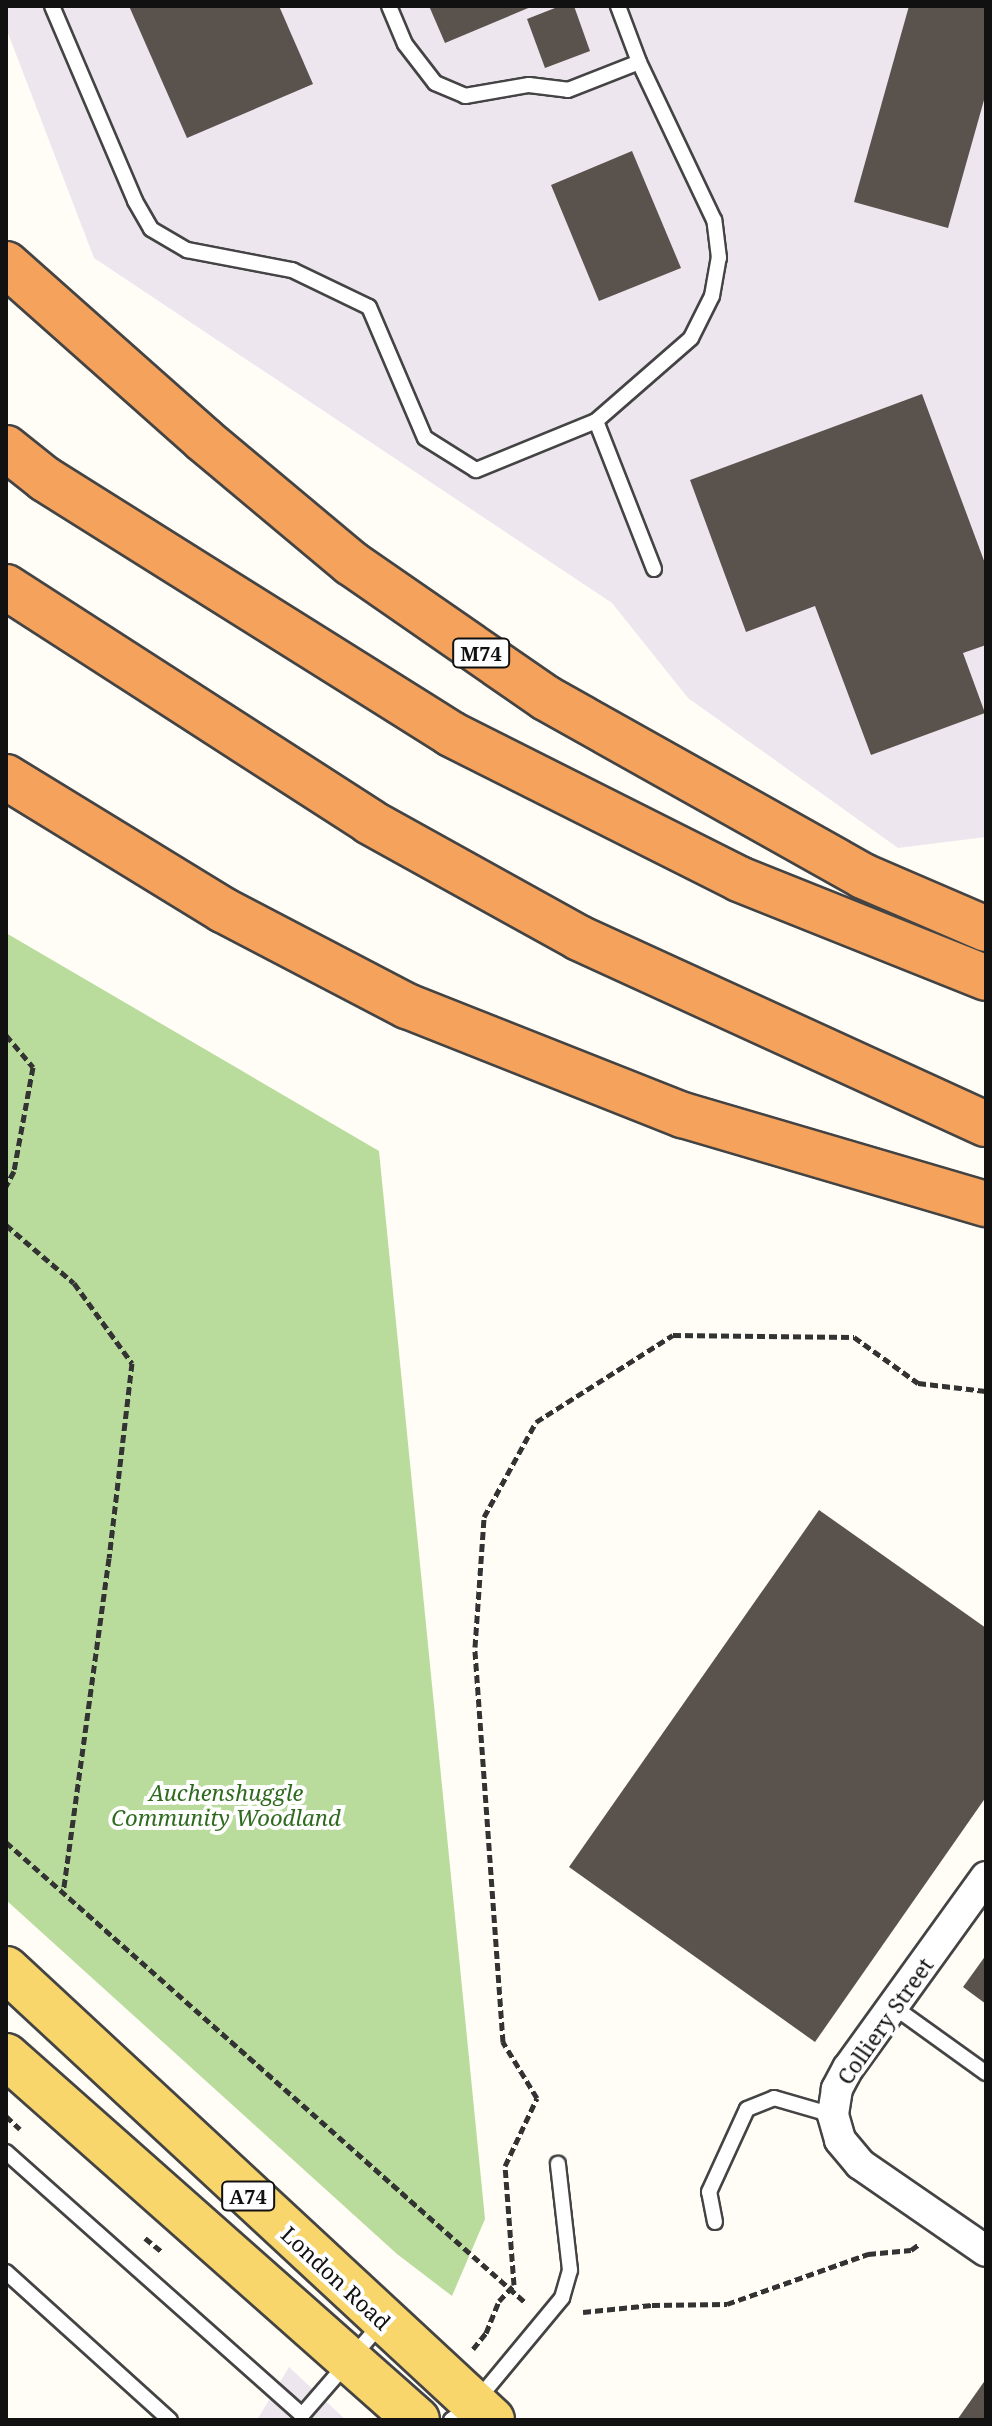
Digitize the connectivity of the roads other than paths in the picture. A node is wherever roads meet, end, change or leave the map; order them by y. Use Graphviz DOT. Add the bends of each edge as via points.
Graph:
graph roads {
  1 [pos="52,6"];
  2 [pos="389,6"];
  3 [pos="618,6"];
  4 [pos="639,62"];
  5 [pos="6,264"];
  6 [pos="596,421"];
  7 [pos="6,448"];
  8 [pos="654,569"];
  9 [pos="6,587"];
  10 [pos="6,777"];
  11 [pos="986,929"];
  12 [pos="986,978"];
  13 [pos="986,1124"];
  14 [pos="986,1204"];
  15 [pos="986,1877"];
  16 [pos="6,1969"];
  17 [pos="894,2007"];
  18 [pos="6,2056"];
  19 [pos="986,2073"];
  20 [pos="833,2115"];
  21 [pos="6,2152"];
  22 [pos="558,2164"];
  23 [pos="715,2222"];
  24 [pos="986,2251"];
  25 [pos="6,2272"];
  26 [pos="383,2322"];
  27 [pos="348,2360"];
  28 [pos="478,2406"];
  29 [pos="300,2417"];
  30 [pos="170,2420"];
  31 [pos="417,2420"];
  1 -- 6 [label="lane" via="151,229 187,250 292,270 369,307 425,438 476,470"];
  2 -- 4 [label="lane" via="405,44 435,83 465,96 529,85 568,90"];
  3 -- 4 [label="lane"];
  4 -- 6 [label="lane" via="714,220 719,258 712,296 691,338"];
  5 -- 11 [label="highway, M74" via="351,563 546,698 863,876"];
  6 -- 8 [label="lane"];
  7 -- 12 [label="highway" via="45,479 451,734 739,879"];
  9 -- 13 [label="highway" via="370,822 579,938"];
  10 -- 14 [label="highway" via="223,910 407,1006 683,1115"];
  15 -- 17 [label="street, Colliery Street"];
  16 -- 26 [label="main road, London Road / A74"];
  17 -- 19 [label="lane"];
  17 -- 20 [label="street, Colliery Street" via="848,2068 837,2089"];
  18 -- 27 [label="main road, A74"];
  20 -- 23 [label="lane" via="774,2098 747,2109 709,2192"];
  20 -- 24 [label="street, Colliery Street" via="840,2140 860,2164"];
  21 -- 29 [label="lane"];
  22 -- 28 [label="lane" via="570,2270 562,2298"];
  25 -- 30 [label="lane"];
  26 -- 27 [label="lane"];
  26 -- 28 [label="main road, London Road / A74"];
  27 -- 29 [label="lane"];
  27 -- 31 [label="main road, A74"];
}
